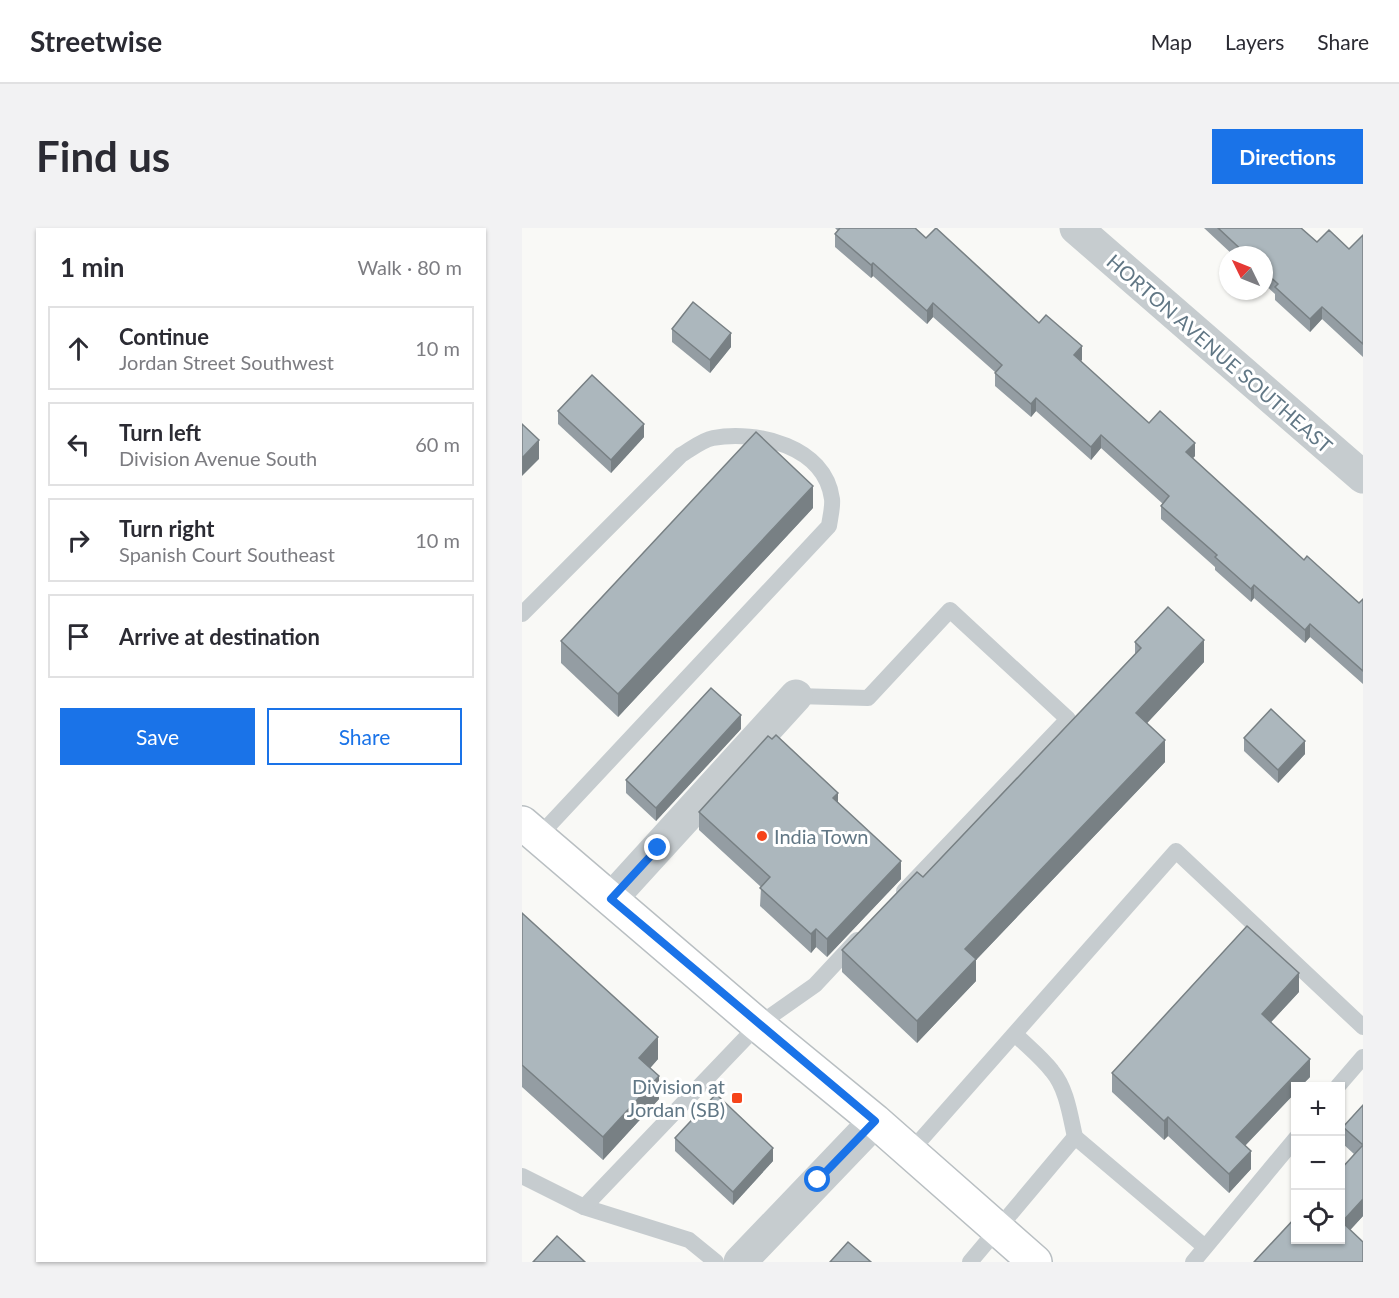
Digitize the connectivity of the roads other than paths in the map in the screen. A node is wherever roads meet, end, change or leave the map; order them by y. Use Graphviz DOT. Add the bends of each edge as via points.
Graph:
graph roads {
  1 [pos="1076,228"];
  2 [pos="1363,477"];
  3 [pos="522,614"];
  4 [pos="796,696"];
  5 [pos="530,830"];
  6 [pos="611,899"];
  7 [pos="896,899"];
  8 [pos="872,925"];
  9 [pos="758,1025"];
  10 [pos="1363,1027"];
  11 [pos="1015,1034"];
  12 [pos="1363,1057"];
  13 [pos="1341,1082"];
  14 [pos="875,1121"];
  15 [pos="1075,1137"];
  16 [pos="1291,1144"];
  17 [pos="910,1152"];
  18 [pos="522,1176"];
  19 [pos="584,1207"];
  20 [pos="998,1230"];
  21 [pos="1205,1247"];
  22 [pos="716,1262"];
  23 [pos="740,1262"];
  24 [pos="970,1262"];
  25 [pos="1035,1262"];
  26 [pos="1193,1262"];
  1 -- 2 [label="street, HORTON AVENUE SOUTHEAST"];
  3 -- 5 [label="lane" via="681,455 711,439 743,435 787,445 805,454 824,476 832,499 829,526"];
  4 -- 6 [label="street"];
  4 -- 7 [label="lane" via="868,698 950,610 1068,719"];
  5 -- 6 [label="main road"];
  6 -- 9 [label="main road"];
  8 -- 9 [label="lane" via="814,985"];
  9 -- 14 [label="main road"];
  9 -- 19 [label="lane"];
  10 -- 11 [label="lane" via="1176,851"];
  11 -- 15 [label="lane" via="1053,1071 1069,1108"];
  11 -- 17 [label="lane"];
  12 -- 13 [label="lane"];
  14 -- 17 [label="main road"];
  14 -- 23 [label="street"];
  15 -- 20 [label="lane"];
  15 -- 21 [label="lane"];
  16 -- 21 [label="lane"];
  17 -- 20 [label="main road"];
  18 -- 19 [label="lane"];
  19 -- 22 [label="lane" via="689,1240"];
  20 -- 24 [label="lane"];
  20 -- 25 [label="main road"];
  21 -- 26 [label="lane"];
}
